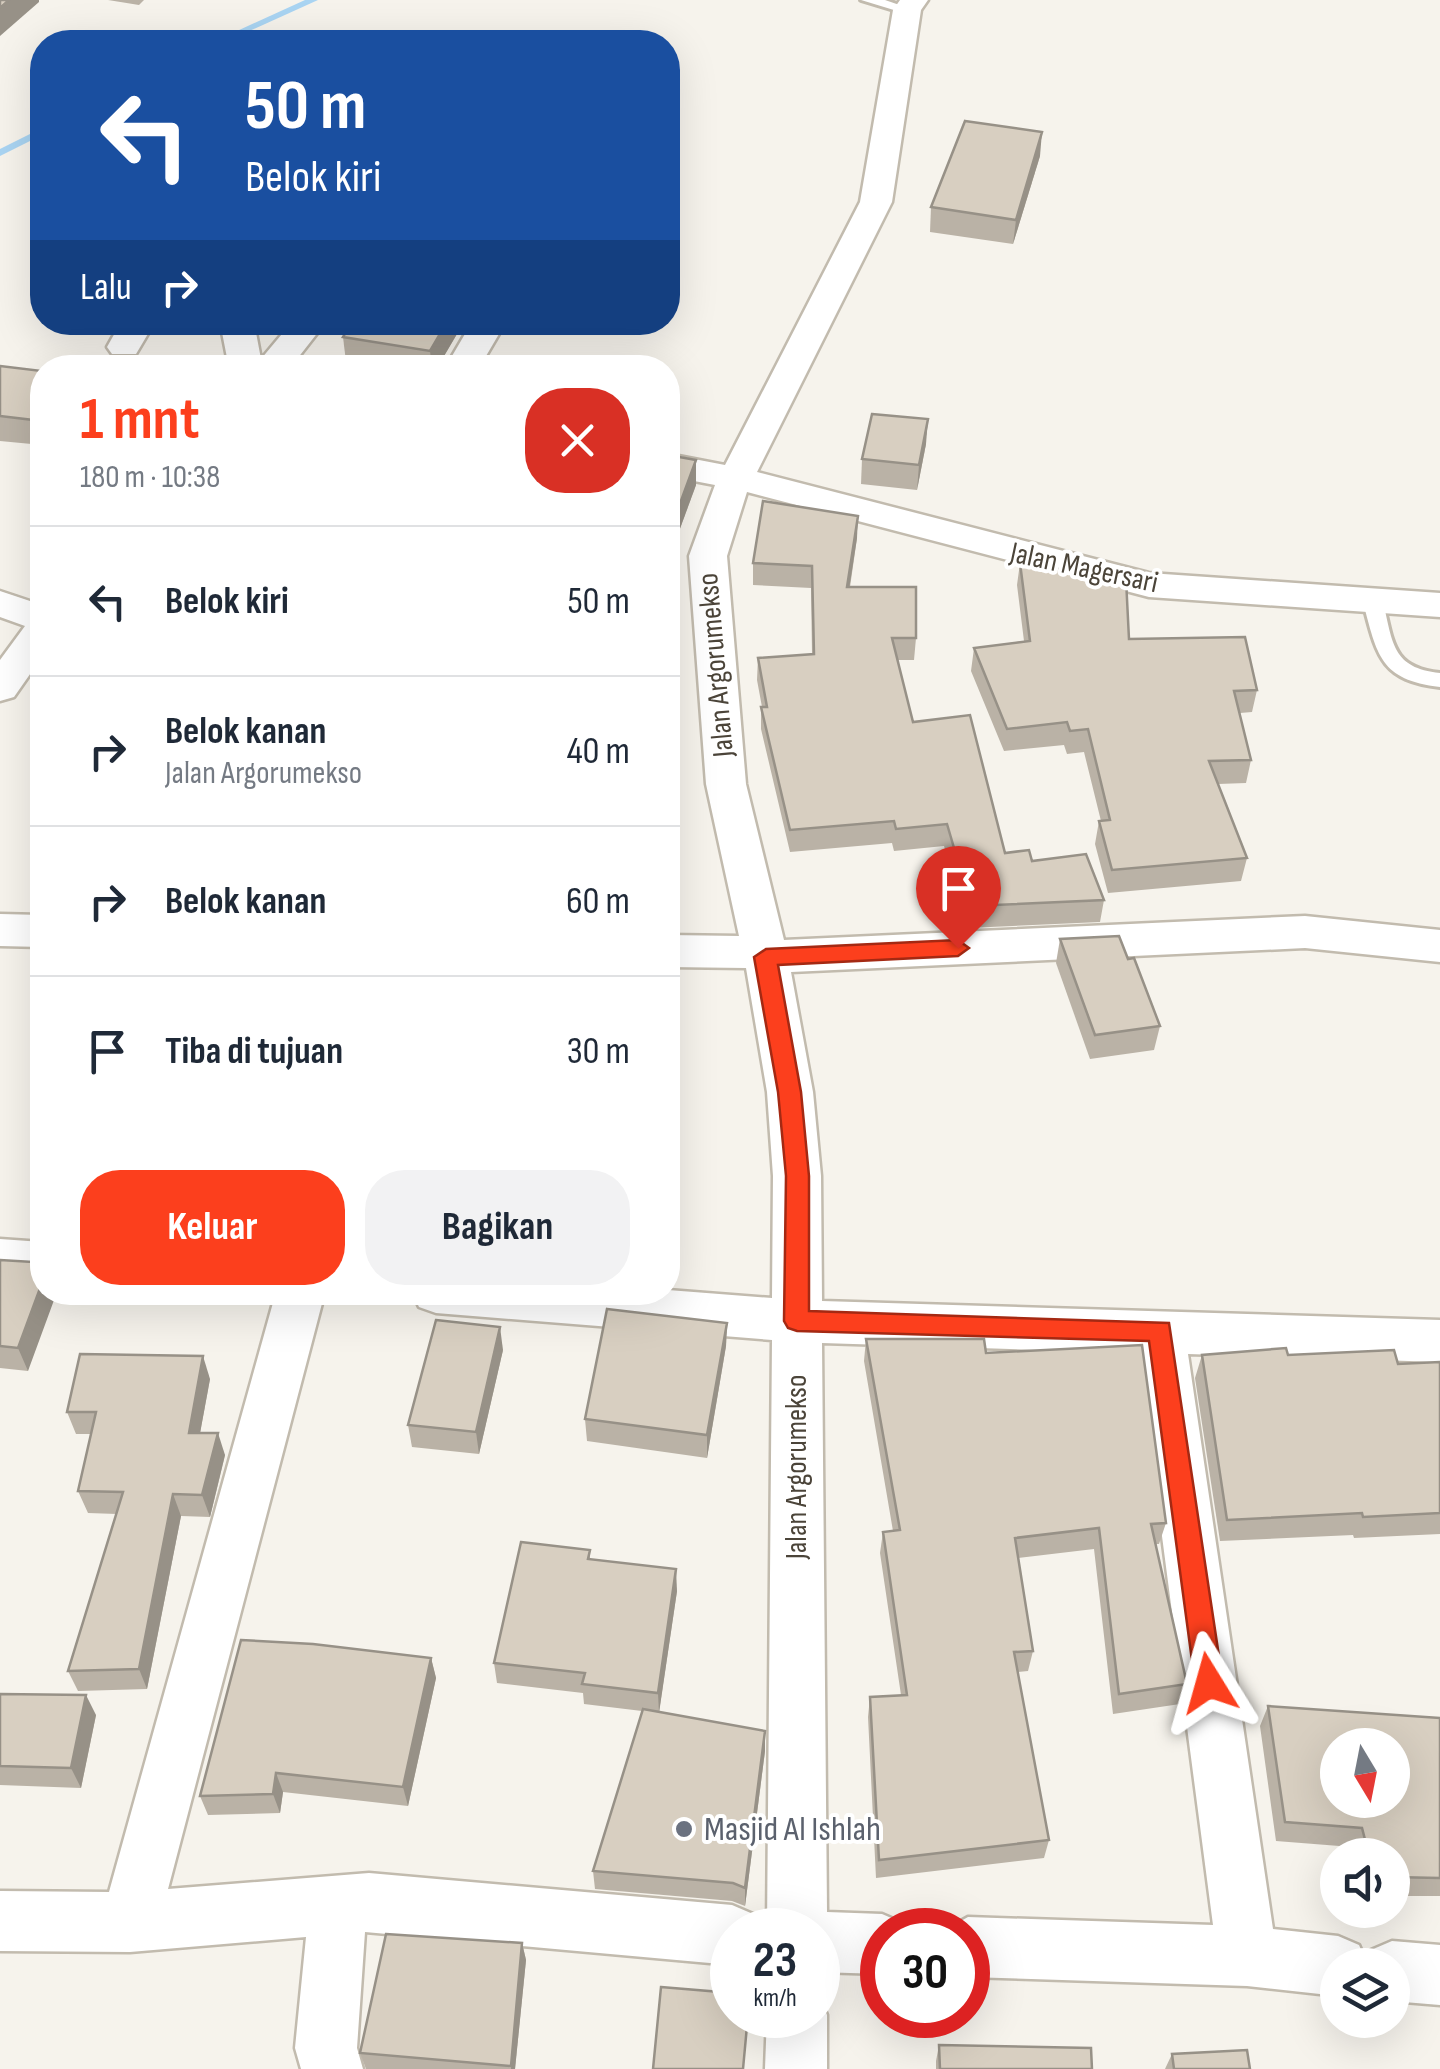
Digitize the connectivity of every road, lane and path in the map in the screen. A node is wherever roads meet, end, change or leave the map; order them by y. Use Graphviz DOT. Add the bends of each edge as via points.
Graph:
graph roads {
  1 [pos="868,0"];
  2 [pos="910,5"];
  3 [pos="299,335"];
  4 [pos="283,355"];
  5 [pos="680,467"];
  6 [pos="736,478"];
  7 [pos="1373,602"];
  8 [pos="0,603"];
  9 [pos="1440,605"];
  10 [pos="30,614"];
  11 [pos="30,647"];
  12 [pos="1440,680"];
  13 [pos="0,688"];
  14 [pos="0,930"];
  15 [pos="30,931"];
  16 [pos="1440,946"];
  17 [pos="680,952"];
  18 [pos="765,954"];
  19 [pos="0,1258"];
  20 [pos="30,1261"];
  21 [pos="297,1305"];
  22 [pos="598,1305"];
  23 [pos="797,1321"];
  24 [pos="1160,1331"];
  25 [pos="1440,1341"];
  26 [pos="338,1904"];
  27 [pos="797,1908"];
  28 [pos="0,1922"];
  29 [pos="130,1922"];
  30 [pos="710,1932"];
  31 [pos="990,1948"];
  32 [pos="1247,1956"];
  33 [pos="1320,1964"];
  34 [pos="1410,1972"];
  35 [pos="1440,1975"];
  36 [pos="796,2038"];
  37 [pos="332,2069"];
  38 [pos="796,2069"];
  1 -- 2 [label="lane"];
  2 -- 6 [label="street, Jalan Argorumekso" via="876,202"];
  3 -- 4 [label="street"];
  5 -- 6 [label="street, Jalan Magersari"];
  6 -- 7 [label="street, Jalan Magersari" via="1148,585"];
  6 -- 18 [label="street, Jalan Argorumekso" via="714,526 708,602 726,784"];
  7 -- 9 [label="street, Jalan Magersari"];
  7 -- 12 [label="lane" via="1388,658 1400,672"];
  8 -- 10 [label="street"];
  11 -- 13 [label="street"];
  14 -- 15 [label="street"];
  16 -- 18 [label="street" via="1305,932"];
  17 -- 18 [label="street"];
  18 -- 23 [label="street, Jalan Argorumekso" via="798,1176"];
  19 -- 20 [label="street"];
  21 -- 29 [label="street"];
  22 -- 23 [label="street"];
  23 -- 24 [label="street"];
  23 -- 27 [label="street, Jalan Argorumekso"];
  24 -- 25 [label="street"];
  24 -- 32 [label="street"];
  26 -- 29 [label="street"];
  26 -- 30 [label="street"];
  26 -- 37 [label="street" via="326,2048"];
  28 -- 29 [label="street"];
  31 -- 32 [label="street"];
  32 -- 33 [label="street"];
  34 -- 35 [label="street"];
  36 -- 38 [label="street"];
}
